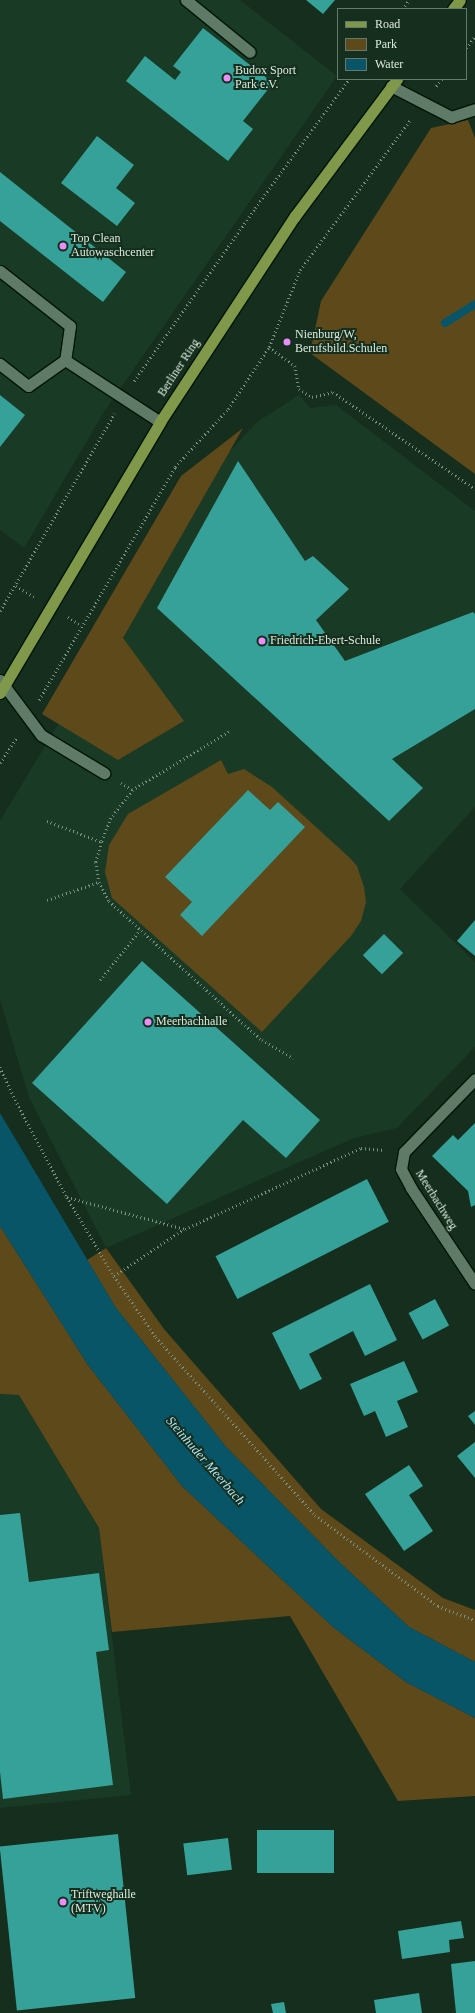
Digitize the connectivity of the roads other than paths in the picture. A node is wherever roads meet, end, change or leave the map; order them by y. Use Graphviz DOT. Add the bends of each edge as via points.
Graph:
graph roads {
  1 [pos="186,0"];
  2 [pos="460,0"];
  3 [pos="454,8"];
  4 [pos="250,52"];
  5 [pos="394,83"];
  6 [pos="475,109"];
  7 [pos="0,271"];
  8 [pos="65,360"];
  9 [pos="0,364"];
  10 [pos="160,422"];
  11 [pos="1,686"];
  12 [pos="104,773"];
  13 [pos="475,1079"];
  14 [pos="475,1284"];
  1 -- 4 [label="street"];
  2 -- 3 [label="main road"];
  5 -- 6 [label="street" via="423,103 451,117"];
  5 -- 10 [label="main road, Berliner Ring" via="295,216"];
  7 -- 8 [label="street" via="70,326"];
  8 -- 9 [label="street" via="28,386"];
  8 -- 10 [label="street"];
  10 -- 11 [label="main road, Berliner Ring"];
  11 -- 12 [label="street, Berliner Ring" via="41,735"];
  13 -- 14 [label="street, Meerbachweg" via="404,1152 401,1169"];
}
